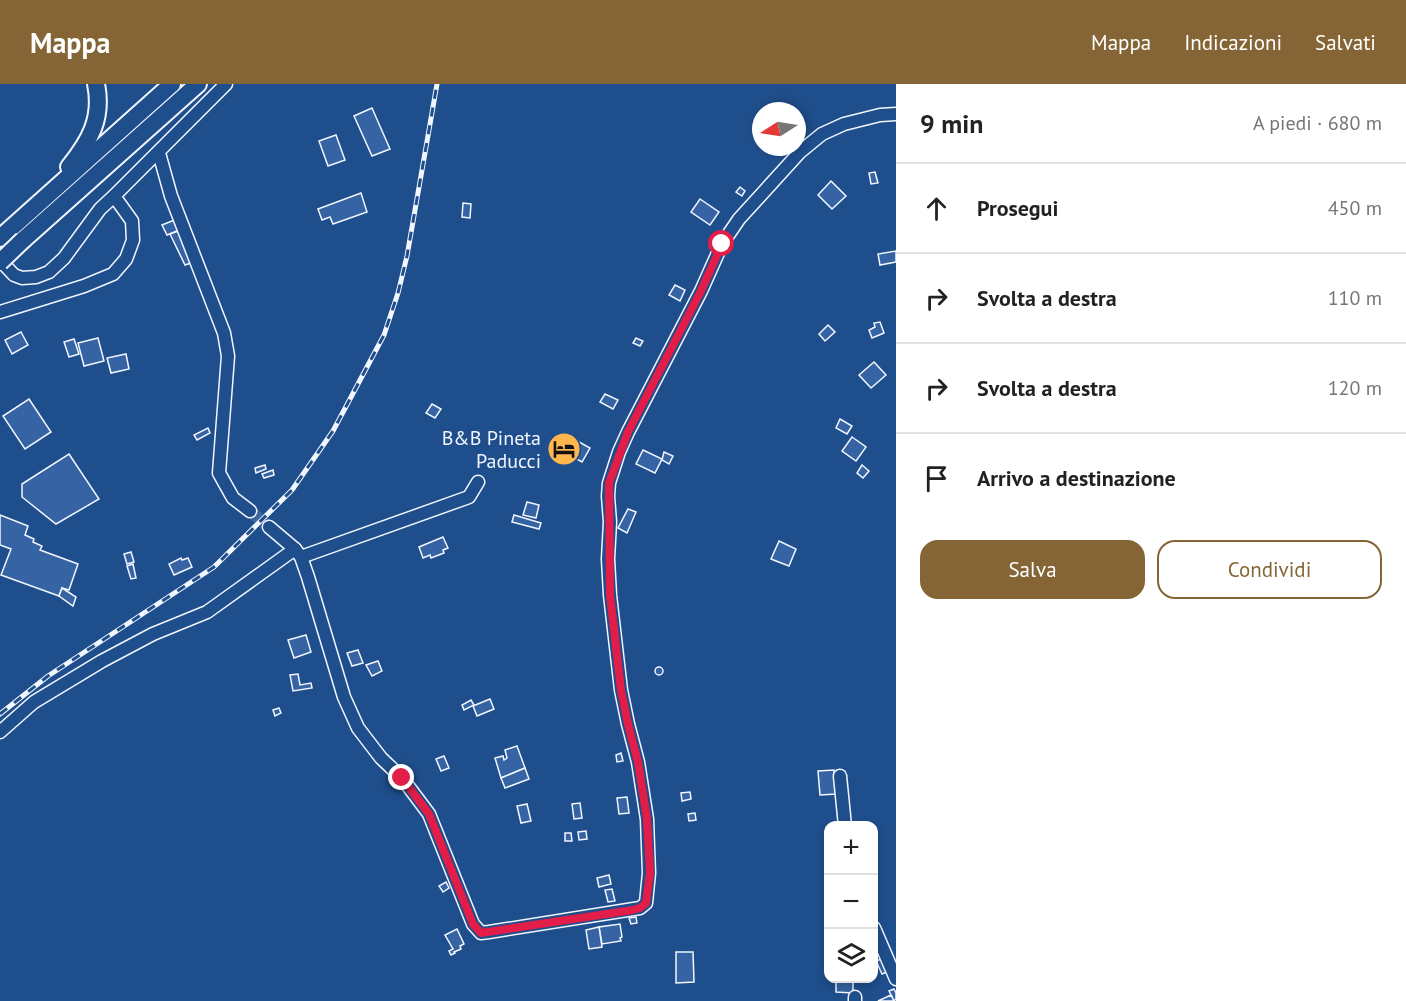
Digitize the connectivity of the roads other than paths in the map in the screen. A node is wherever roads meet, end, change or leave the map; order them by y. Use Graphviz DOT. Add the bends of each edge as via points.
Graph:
graph roads {
  1 [pos="96,84"];
  2 [pos="172,84"];
  3 [pos="198,84"];
  4 [pos="226,84"];
  5 [pos="896,114"];
  6 [pos="159,153"];
  7 [pos="114,196"];
  8 [pos="38,205"];
  9 [pos="6,232"];
  10 [pos="0,261"];
  11 [pos="0,312"];
  12 [pos="478,482"];
  13 [pos="250,511"];
  14 [pos="268,527"];
  15 [pos="298,554"];
  16 [pos="0,732"];
  17 [pos="840,776"];
  18 [pos="844,821"];
  19 [pos="873,929"];
  20 [pos="896,979"];
  1 -- 8 [label="highway" via="100,100 97,122 79,154"];
  2 -- 8 [label="highway"];
  3 -- 10 [label="highway, bridge"];
  4 -- 6 [label="street"];
  5 -- 15 [label="street" via="844,124 822,134 800,152 739,219 722,244 628,432 609,483 611,605 621,690 647,819 650,873 646,903 640,908 481,933 473,924 429,814 358,728 344,697"];
  6 -- 7 [label="street"];
  6 -- 13 [label="street" via="171,196 224,333 228,356 219,474 233,498"];
  7 -- 10 [label="street" via="49,272 22,278"];
  7 -- 11 [label="street" via="132,221 133,240 126,259 113,274"];
  8 -- 9 [label="highway"];
  12 -- 15 [label="street" via="469,497"];
  14 -- 15 [label="street"];
  15 -- 16 [label="street" via="207,612 102,661 34,702"];
  17 -- 18 [label="street"];
  19 -- 20 [label="street"];
}
